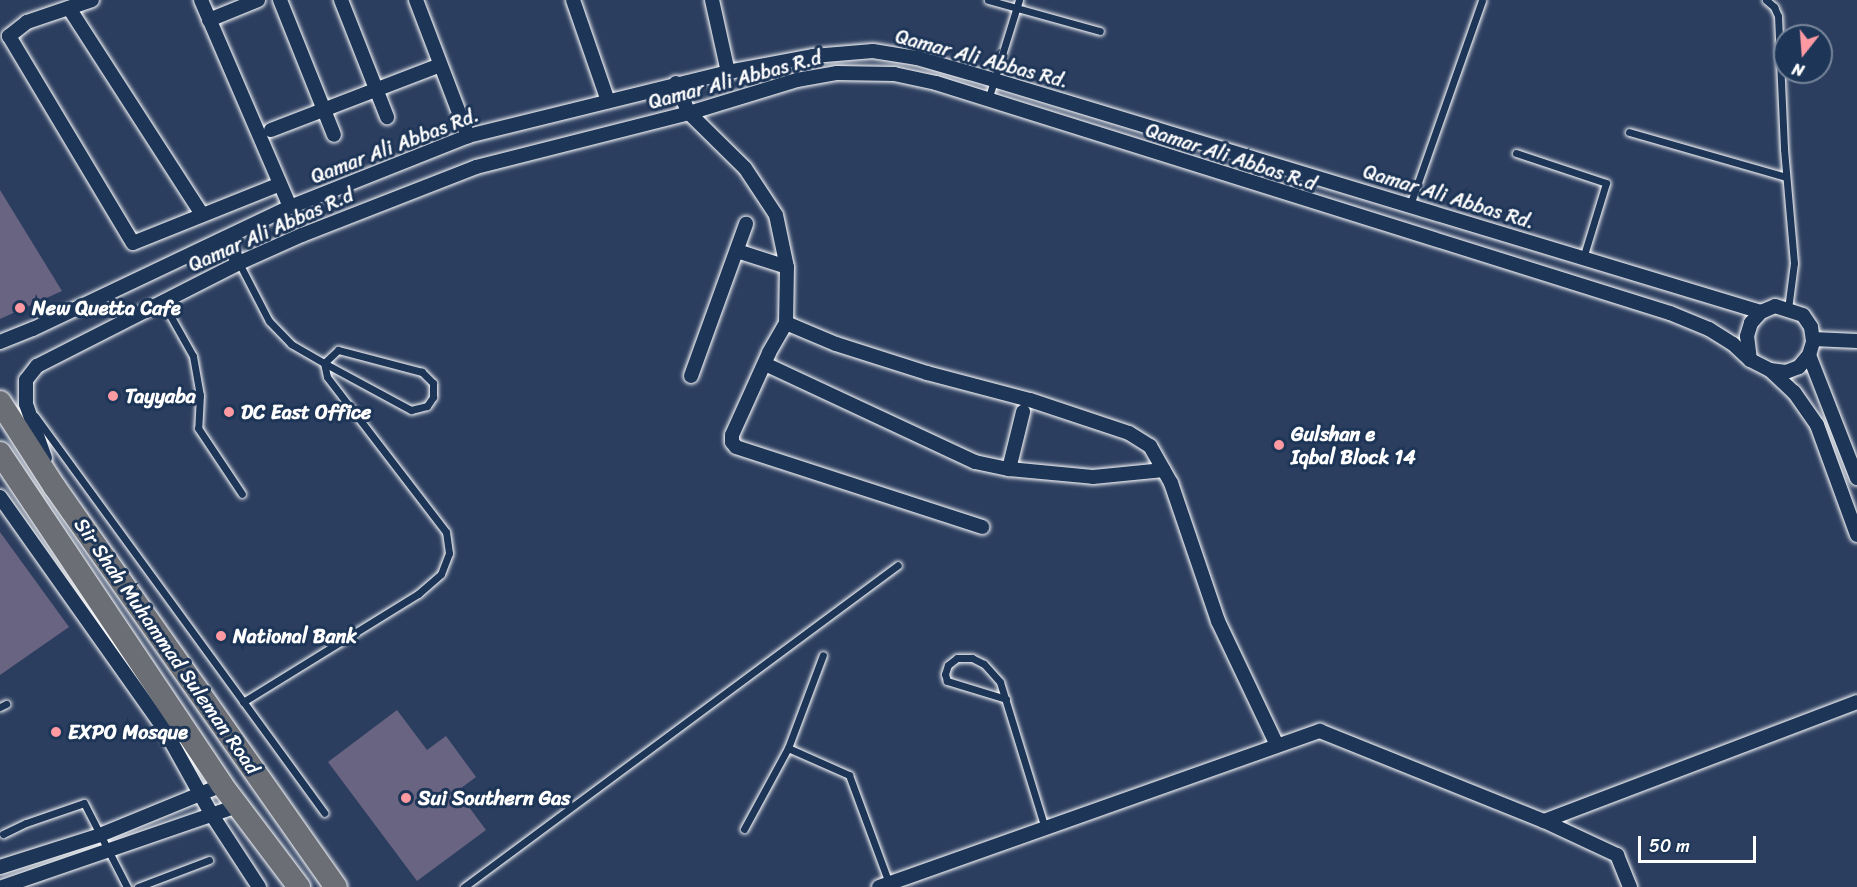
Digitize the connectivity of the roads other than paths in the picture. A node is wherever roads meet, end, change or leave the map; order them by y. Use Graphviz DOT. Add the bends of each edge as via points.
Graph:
graph roads {
  1 [pos="92,0"];
  2 [pos="201,0"];
  3 [pos="258,0"];
  4 [pos="280,0"];
  5 [pos="341,0"];
  6 [pos="416,0"];
  7 [pos="573,0"];
  8 [pos="712,0"];
  9 [pos="988,0"];
  10 [pos="1019,0"];
  11 [pos="1482,0"];
  12 [pos="1766,0"];
  13 [pos="998,1"];
  14 [pos="69,8"];
  15 [pos="1016,8"];
  16 [pos="210,20"];
  17 [pos="1100,32"];
  18 [pos="440,65"];
  19 [pos="728,72"];
  20 [pos="994,80"];
  21 [pos="676,83"];
  22 [pos="375,90"];
  23 [pos="608,100"];
  24 [pos="988,100"];
  25 [pos="326,109"];
  26 [pos="689,113"];
  27 [pos="387,117"];
  28 [pos="271,130"];
  29 [pos="1629,132"];
  30 [pos="334,135"];
  31 [pos="468,136"];
  32 [pos="1516,153"];
  33 [pos="1786,177"];
  34 [pos="278,184"];
  35 [pos="1410,205"];
  36 [pos="290,207"];
  37 [pos="202,214"];
  38 [pos="746,224"];
  39 [pos="225,238"];
  40 [pos="737,251"];
  41 [pos="1582,259"];
  42 [pos="239,263"];
  43 [pos="787,267"];
  44 [pos="162,301"];
  45 [pos="1788,309"];
  46 [pos="1761,312"];
  47 [pos="786,323"];
  48 [pos="1813,339"];
  49 [pos="1857,341"];
  50 [pos="0,342"];
  51 [pos="1809,355"];
  52 [pos="1750,360"];
  53 [pos="324,363"];
  54 [pos="765,364"];
  55 [pos="1770,370"];
  56 [pos="691,376"];
  57 [pos="0,402"];
  58 [pos="26,404"];
  59 [pos="1023,412"];
  60 [pos="0,453"];
  61 [pos="1009,469"];
  62 [pos="1164,470"];
  63 [pos="1857,478"];
  64 [pos="54,486"];
  65 [pos="242,494"];
  66 [pos="0,497"];
  67 [pos="982,527"];
  68 [pos="1857,535"];
  69 [pos="898,565"];
  70 [pos="823,655"];
  71 [pos="1006,699"];
  72 [pos="243,702"];
  73 [pos="1857,702"];
  74 [pos="1277,745"];
  75 [pos="788,748"];
  76 [pos="222,785"];
  77 [pos="200,794"];
  78 [pos="237,806"];
  79 [pos="324,813"];
  80 [pos="212,815"];
  81 [pos="1544,821"];
  82 [pos="1045,828"];
  83 [pos="744,829"];
  84 [pos="3,834"];
  85 [pos="100,835"];
  86 [pos="108,851"];
  87 [pos="209,860"];
  88 [pos="280,860"];
  89 [pos="0,867"];
  90 [pos="884,885"];
  91 [pos="2,887"];
  92 [pos="128,887"];
  93 [pos="138,887"];
  94 [pos="259,887"];
  95 [pos="294,887"];
  96 [pos="299,887"];
  97 [pos="338,887"];
  98 [pos="464,887"];
  99 [pos="1630,887"];
  1 -- 14 [label="street"];
  2 -- 16 [label="street"];
  3 -- 16 [label="street"];
  4 -- 25 [label="street"];
  5 -- 22 [label="street"];
  6 -- 18 [label="street"];
  7 -- 23 [label="street"];
  8 -- 19 [label="street"];
  9 -- 13 [label="lane"];
  10 -- 15 [label="lane"];
  11 -- 35 [label="lane"];
  12 -- 33 [label="lane" via="1778,16"];
  13 -- 15 [label="lane"];
  14 -- 37 [label="street"];
  14 -- 37 [label="street" via="27,22 9,36 133,243"];
  15 -- 17 [label="lane"];
  15 -- 20 [label="lane"];
  16 -- 34 [label="street"];
  18 -- 22 [label="street"];
  18 -- 31 [label="street"];
  19 -- 20 [label="street, Qamar Ali Abbas Rd." via="813,56 873,51 917,58"];
  19 -- 21 [label="street, Qamar Ali Abbas Rd."];
  20 -- 24 [label="lane"];
  20 -- 35 [label="street, Qamar Ali Abbas Rd."];
  21 -- 23 [label="street, Qamar Ali Abbas Rd."];
  21 -- 26 [label="street"];
  22 -- 25 [label="street"];
  22 -- 27 [label="street"];
  23 -- 31 [label="street, Qamar Ali Abbas Rd."];
  24 -- 26 [label="street, Qamar Ali Abbas R.d" via="894,74 837,73 797,80"];
  24 -- 52 [label="street, Qamar Ali Abbas R.d" via="1670,312 1709,329"];
  25 -- 28 [label="street"];
  25 -- 30 [label="street"];
  26 -- 42 [label="street, Qamar Ali Abbas R.d" via="476,167"];
  26 -- 43 [label="street" via="746,168 776,215"];
  29 -- 33 [label="lane"];
  31 -- 36 [label="street, Qamar Ali Abbas Rd."];
  32 -- 41 [label="lane" via="1606,183"];
  33 -- 45 [label="lane" via="1794,262"];
  34 -- 36 [label="street"];
  34 -- 37 [label="street"];
  35 -- 41 [label="street, Qamar Ali Abbas Rd."];
  36 -- 39 [label="street, Qamar Ali Abbas Rd."];
  38 -- 40 [label="street"];
  39 -- 42 [label="street"];
  39 -- 50 [label="street, Qamar Ali Abbas Rd."];
  40 -- 43 [label="street"];
  40 -- 56 [label="street"];
  41 -- 46 [label="street, Qamar Ali Abbas Rd."];
  42 -- 44 [label="street, Qamar Ali Abbas R.d"];
  42 -- 53 [label="lane" via="269,321 291,344"];
  43 -- 47 [label="street"];
  44 -- 58 [label="street, Qamar Ali Abbas R.d" via="37,366 26,380"];
  44 -- 65 [label="lane" via="193,356 200,395 198,428"];
  45 -- 46 [label="street" via="1775,306"];
  45 -- 48 [label="street" via="1803,315"];
  46 -- 52 [label="street" via="1751,323 1747,336"];
  47 -- 54 [label="street"];
  47 -- 62 [label="street" via="836,345 1130,433 1150,446"];
  48 -- 49 [label="street"];
  48 -- 51 [label="street"];
  51 -- 55 [label="street" via="1799,367 1786,372"];
  51 -- 63 [label="street"];
  52 -- 55 [label="street"];
  53 -- 53 [label="lane" via="411,410 427,406 433,398 433,383 422,372 338,350"];
  53 -- 72 [label="lane" via="327,377 446,531 449,553 441,574 418,594"];
  54 -- 61 [label="street" via="975,462"];
  54 -- 67 [label="street" via="732,435 736,447"];
  55 -- 68 [label="street" via="1794,392 1817,425"];
  57 -- 64 [label="highway, Sir Shah Muhammad Suleman Road"];
  58 -- 64 [label="street, Qamar Ali Abbas R.d"];
  58 -- 72 [label="lane"];
  59 -- 61 [label="street"];
  60 -- 76 [label="highway, Sir Shah Muhammad Suleman Road"];
  61 -- 62 [label="street" via="1093,477"];
  62 -- 74 [label="street" via="1218,621"];
  64 -- 97 [label="highway, Sir Shah Muhammad Suleman Road"];
  66 -- 77 [label="street" via="163,727"];
  69 -- 98 [label="lane"];
  70 -- 75 [label="lane"];
  71 -- 71 [label="lane" via="1000,682 984,664 972,658 957,658 948,665 947,681"];
  71 -- 82 [label="lane"];
  72 -- 79 [label="lane"];
  73 -- 81 [label="street"];
  74 -- 81 [label="street" via="1320,731"];
  74 -- 82 [label="street"];
  75 -- 83 [label="lane"];
  75 -- 90 [label="lane" via="849,775"];
  76 -- 77 [label="street"];
  76 -- 78 [label="highway, Sir Shah Muhammad Suleman Road"];
  77 -- 80 [label="street"];
  77 -- 85 [label="street"];
  78 -- 80 [label="street"];
  78 -- 88 [label="highway, Sir Shah Muhammad Suleman Road"];
  80 -- 86 [label="street"];
  80 -- 94 [label="street"];
  81 -- 99 [label="street" via="1617,855"];
  82 -- 90 [label="street"];
  84 -- 85 [label="lane" via="84,803"];
  85 -- 86 [label="lane"];
  85 -- 89 [label="street"];
  86 -- 91 [label="street"];
  86 -- 92 [label="lane"];
  87 -- 93 [label="lane"];
  88 -- 95 [label="highway"];
  88 -- 96 [label="highway, Sir Shah Muhammad Suleman Road"];
}
